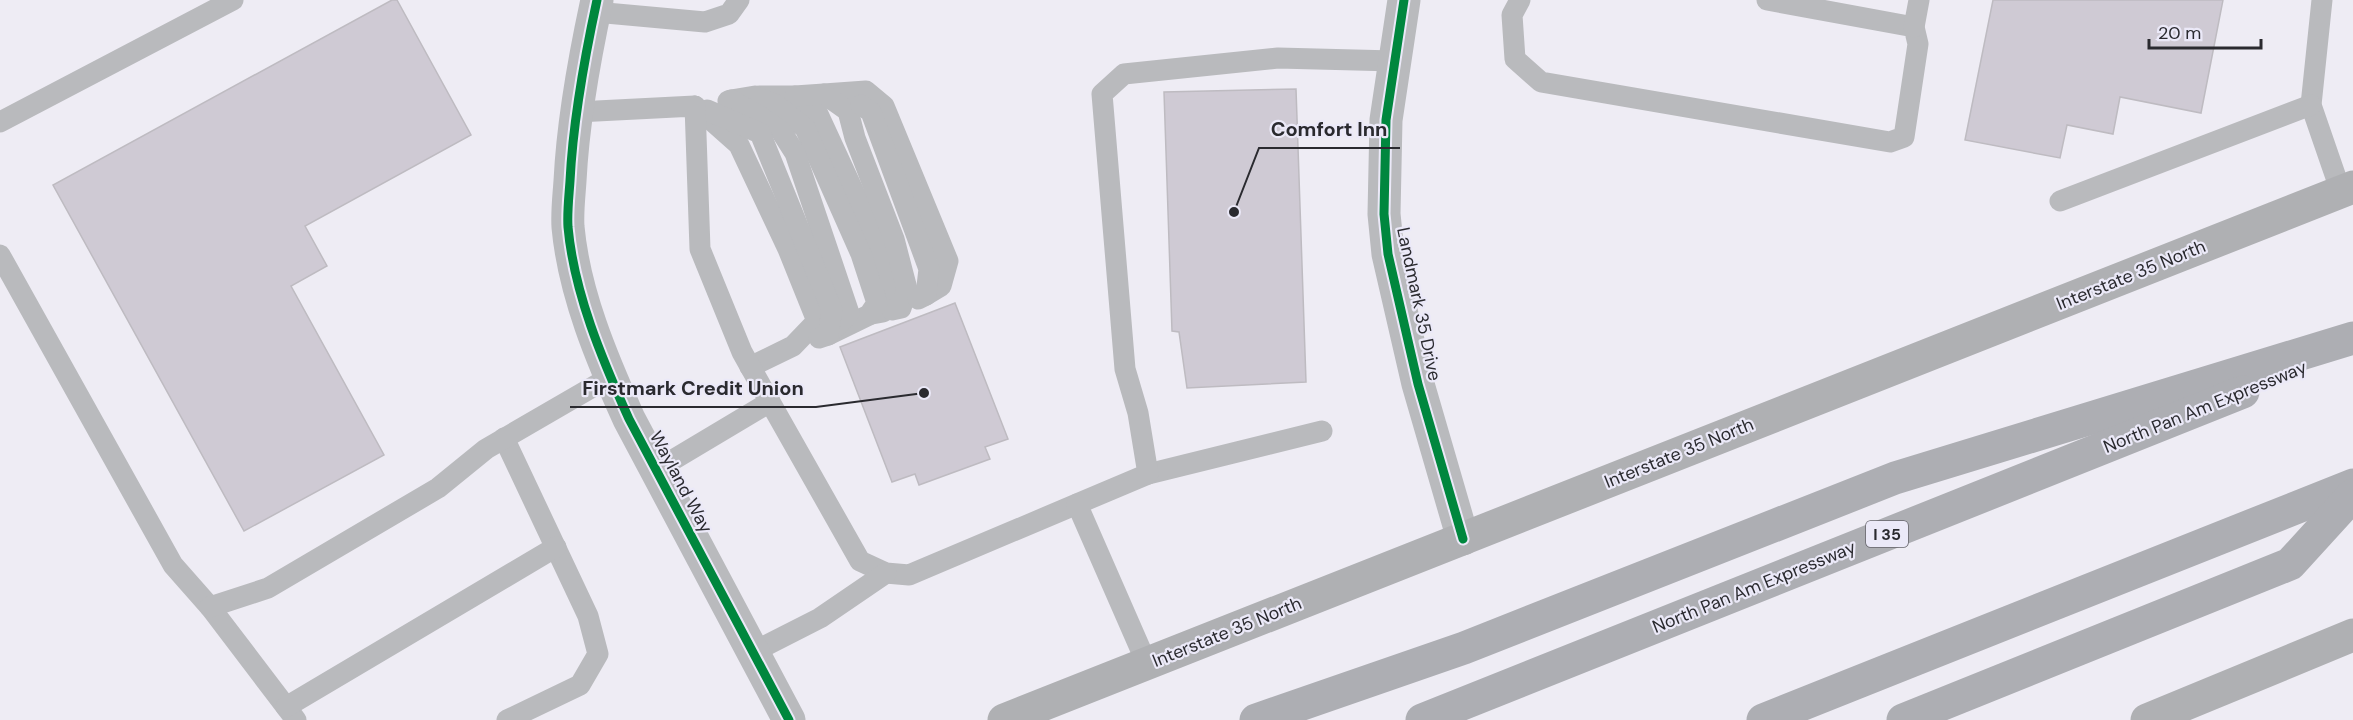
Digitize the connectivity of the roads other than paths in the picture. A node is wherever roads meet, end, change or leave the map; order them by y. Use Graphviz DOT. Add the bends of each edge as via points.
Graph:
graph roads {
  1 [pos="233,0"];
  2 [pos="739,0"];
  3 [pos="1404,0"];
  4 [pos="1520,0"];
  5 [pos="1767,0"];
  6 [pos="1919,0"];
  7 [pos="2322,0"];
  8 [pos="596,6"];
  9 [pos="1914,27"];
  10 [pos="1394,61"];
  11 [pos="824,94"];
  12 [pos="755,96"];
  13 [pos="795,96"];
  14 [pos="731,100"];
  15 [pos="2311,105"];
  16 [pos="695,106"];
  17 [pos="577,112"];
  18 [pos="0,122"];
  19 [pos="2347,189"];
  20 [pos="2060,201"];
  21 [pos="0,255"];
  22 [pos="884,311"];
  23 [pos="828,335"];
  24 [pos="2353,338"];
  25 [pos="793,346"];
  26 [pos="2353,348"];
  27 [pos="750,367"];
  28 [pos="610,377"];
  29 [pos="770,402"];
  30 [pos="1322,431"];
  31 [pos="504,438"];
  32 [pos="656,470"];
  33 [pos="1148,474"];
  34 [pos="2353,484"];
  35 [pos="2353,495"];
  36 [pos="1077,504"];
  37 [pos="1463,539"];
  38 [pos="556,547"];
  39 [pos="886,573"];
  40 [pos="210,607"];
  41 [pos="2353,635"];
  42 [pos="753,652"];
  43 [pos="1147,664"];
  44 [pos="291,713"];
  45 [pos="507,720"];
  46 [pos="789,720"];
  47 [pos="1004,720"];
  48 [pos="1256,720"];
  49 [pos="1422,720"];
  50 [pos="1763,720"];
  51 [pos="1903,720"];
  52 [pos="2147,720"];
  1 -- 18 [label="lane"];
  2 -- 8 [label="lane" via="729,14 705,22"];
  3 -- 10 [label="street, Landmark 35 Drive"];
  4 -- 9 [label="lane" via="1512,15 1515,59 1541,82 1890,142 1904,137 1918,44"];
  5 -- 9 [label="lane"];
  6 -- 9 [label="lane"];
  7 -- 15 [label="lane"];
  8 -- 17 [label="street, Wayland Way"];
  10 -- 33 [label="lane" via="1278,58 1124,74 1102,94 1125,369 1138,413"];
  10 -- 37 [label="street, Landmark 35 Drive" via="1386,120 1384,214 1388,254 1418,384"];
  11 -- 13 [label="lane"];
  11 -- 22 [label="lane" via="848,111 894,239 907,290"];
  11 -- 22 [label="lane" via="852,99 872,111 928,269 926,295"];
  12 -- 13 [label="lane"];
  12 -- 14 [label="lane"];
  12 -- 22 [label="lane" via="776,105 805,128 861,254 877,303"];
  13 -- 22 [label="lane" via="817,112 865,216 893,294"];
  14 -- 16 [label="lane"];
  14 -- 23 [label="lane" via="780,132 795,153 849,313"];
  15 -- 19 [label="lane"];
  15 -- 20 [label="lane"];
  16 -- 17 [label="lane"];
  16 -- 23 [label="lane" via="760,133 832,310"];
  16 -- 25 [label="lane" via="740,145 788,249 817,321"];
  16 -- 27 [label="lane" via="700,249"];
  17 -- 28 [label="street, Wayland Way" via="568,226 582,300"];
  19 -- 37 [label="main road, Interstate 35 North"];
  21 -- 40 [label="lane" via="173,565"];
  22 -- 23 [label="lane"];
  23 -- 25 [label="lane"];
  24 -- 48 [label="highway" via="1895,478 1464,648"];
  25 -- 27 [label="lane"];
  26 -- 49 [label="highway, North Pan Am Expressway / I 35"];
  27 -- 29 [label="lane"];
  28 -- 31 [label="lane"];
  28 -- 32 [label="street, Wayland Way"];
  29 -- 32 [label="lane"];
  29 -- 39 [label="lane" via="861,561"];
  30 -- 33 [label="lane"];
  31 -- 38 [label="lane"];
  31 -- 40 [label="lane" via="438,488 268,588"];
  32 -- 42 [label="street, Wayland Way"];
  33 -- 36 [label="lane"];
  34 -- 50 [label="highway"];
  35 -- 51 [label="highway" via="2290,564"];
  36 -- 39 [label="lane" via="909,575"];
  36 -- 43 [label="lane"];
  37 -- 43 [label="main road, Interstate 35 North"];
  38 -- 44 [label="lane"];
  38 -- 45 [label="lane" via="588,616 597,654 580,685"];
  39 -- 42 [label="lane" via="820,618"];
  40 -- 44 [label="lane"];
  41 -- 52 [label="main road"];
  42 -- 46 [label="street, Wayland Way"];
  43 -- 47 [label="main road, Interstate 35 North"];
}
